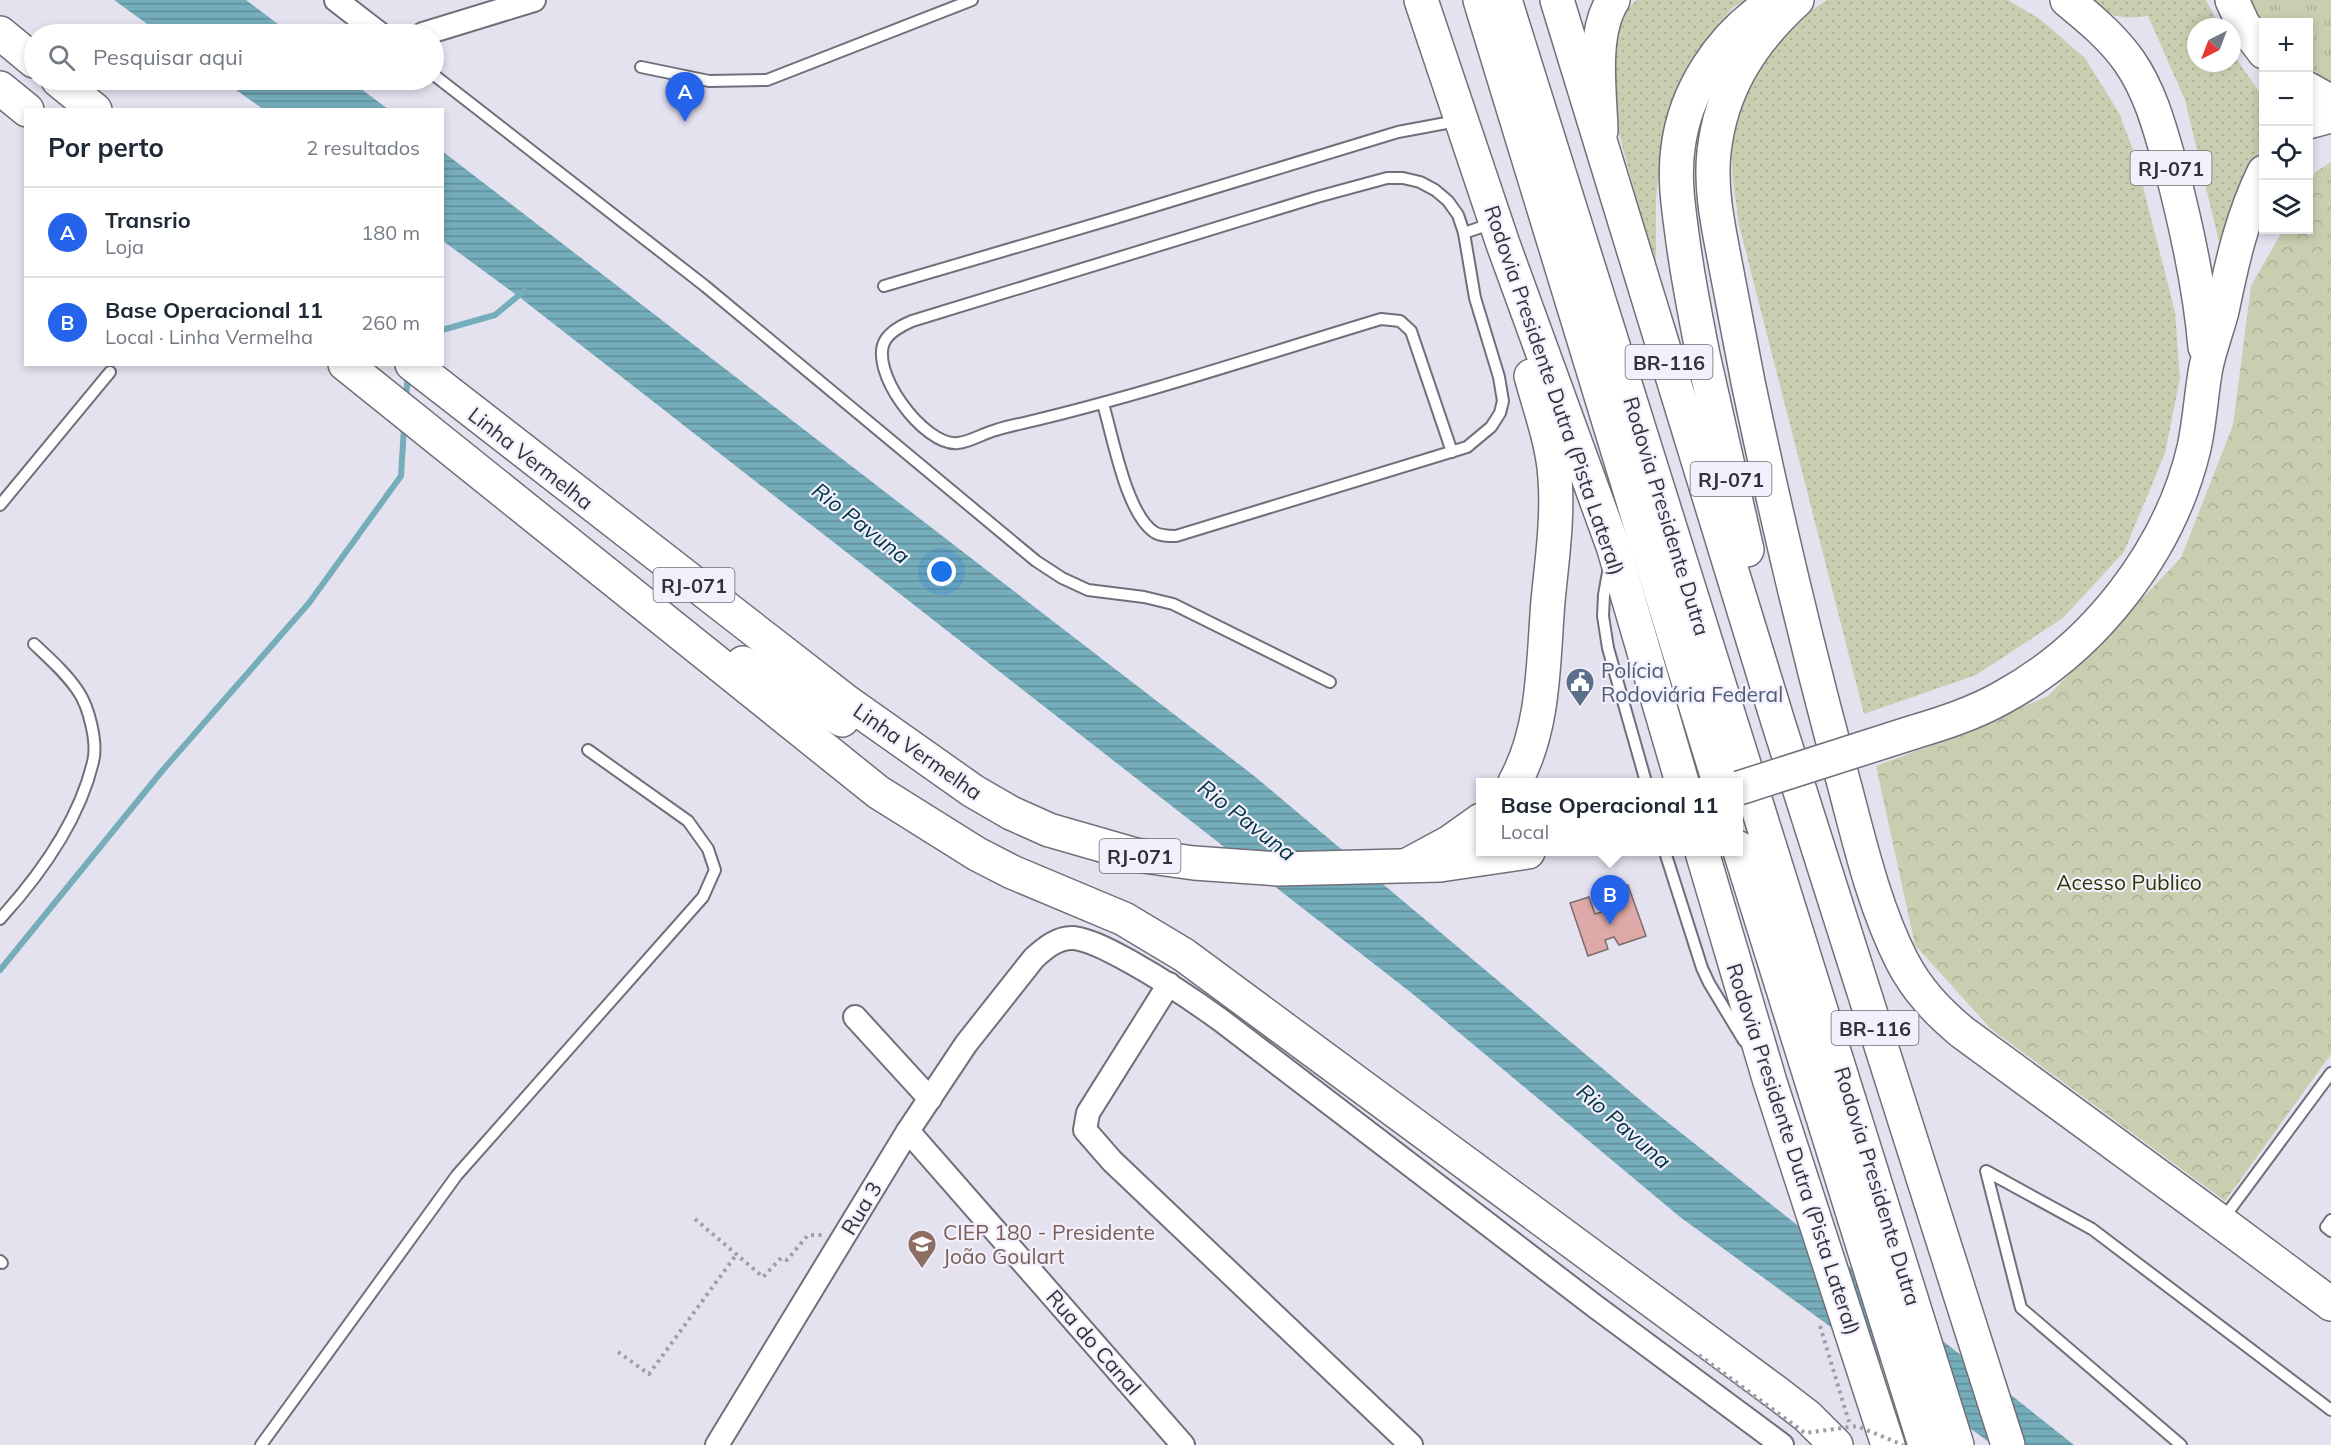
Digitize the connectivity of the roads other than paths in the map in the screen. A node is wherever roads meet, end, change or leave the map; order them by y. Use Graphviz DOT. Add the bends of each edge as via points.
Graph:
graph roads {
  1 [pos="336,0"];
  2 [pos="534,0"];
  3 [pos="972,0"];
  4 [pos="1421,0"];
  5 [pos="1480,0"];
  6 [pos="1506,0"];
  7 [pos="1557,0"];
  8 [pos="1613,0"];
  9 [pos="1776,0"];
  10 [pos="1797,0"];
  11 [pos="2067,0"];
  12 [pos="2232,0"];
  13 [pos="367,24"];
  14 [pos="444,28"];
  15 [pos="0,33"];
  16 [pos="2259,45"];
  17 [pos="24,53"];
  18 [pos="641,67"];
  19 [pos="444,83"];
  20 [pos="0,88"];
  21 [pos="70,90"];
  22 [pos="2313,92"];
  23 [pos="2331,102"];
  24 [pos="25,108"];
  25 [pos="93,108"];
  26 [pos="2331,116"];
  27 [pos="1461,120"];
  28 [pos="2313,121"];
  29 [pos="1602,146"];
  30 [pos="2261,180"];
  31 [pos="1464,233"];
  32 [pos="1499,233"];
  33 [pos="884,286"];
  34 [pos="347,366"];
  35 [pos="414,366"];
  36 [pos="2206,367"];
  37 [pos="110,372"];
  38 [pos="1103,404"];
  39 [pos="1452,452"];
  40 [pos="0,505"];
  41 [pos="1716,516"];
  42 [pos="1613,546"];
  43 [pos="658,615"];
  44 [pos="34,644"];
  45 [pos="1330,682"];
  46 [pos="1779,725"];
  47 [pos="588,750"];
  48 [pos="942,770"];
  49 [pos="1517,778"];
  50 [pos="1645,778"];
  51 [pos="1681,778"];
  52 [pos="1717,778"];
  53 [pos="1743,788"];
  54 [pos="1476,824"];
  55 [pos="1506,856"];
  56 [pos="1666,856"];
  57 [pos="1703,856"];
  58 [pos="1741,856"];
  59 [pos="1404,866"];
  60 [pos="0,919"];
  61 [pos="1169,984"];
  62 [pos="855,1017"];
  63 [pos="2331,1073"];
  64 [pos="1770,1082"];
  65 [pos="930,1099"];
  66 [pos="908,1131"];
  67 [pos="2331,1220"];
  68 [pos="2221,1222"];
  69 [pos="2331,1231"];
  70 [pos="2331,1304"];
  71 [pos="2331,1410"];
  72 [pos="1844,1437"];
  73 [pos="1945,1442"];
  74 [pos="261,1445"];
  75 [pos="717,1445"];
  76 [pos="1183,1445"];
  77 [pos="1411,1445"];
  78 [pos="1782,1445"];
  79 [pos="1888,1445"];
  80 [pos="2008,1445"];
  81 [pos="2181,1445"];
  1 -- 13 [label="street"];
  2 -- 14 [label="street"];
  3 -- 18 [label="lane" via="767,80 709,81"];
  4 -- 27 [label="main road, Rodovia Presidente Dutra (Pista Lateral)"];
  5 -- 52 [label="main road, Rodovia Presidente Dutra / BR-116"];
  6 -- 41 [label="main road" via="1533,55 1553,111 1632,357 1692,486"];
  6 -- 73 [label="main road, Rodovia Presidente Dutra / BR-116" via="1908,1282"];
  7 -- 29 [label="main road, BR-116"];
  8 -- 29 [label="main road" via="1607,9 1599,45"];
  9 -- 46 [label="main road, RJ-071" via="1718,51 1701,80 1684,121 1676,187 1688,286 1751,567"];
  10 -- 68 [label="main road" via="1748,53 1731,87 1718,123 1714,200 1777,521 1867,869 1901,959 1925,997 1942,1015"];
  11 -- 36 [label="main road, RJ-071" via="2106,34 2128,60 2155,111 2192,254"];
  12 -- 16 [label="main road" via="2243,24"];
  15 -- 17 [label="main road"];
  19 -- 45 [label="lane" via="705,286 1062,578 1088,590 1173,604"];
  20 -- 24 [label="main road"];
  21 -- 25 [label="main road"];
  22 -- 23 [label="main road"];
  26 -- 28 [label="main road"];
  27 -- 32 [label="main road, Rodovia Presidente Dutra (Pista Lateral)"];
  27 -- 33 [label="lane" via="1398,132"];
  29 -- 41 [label="main road, BR-116"];
  30 -- 36 [label="main road, RJ-071" via="2241,226"];
  31 -- 32 [label="lane"];
  31 -- 38 [label="lane" via="1458,215 1435,190 1412,180 1387,178 912,321 885,339 881,353 898,398 922,426 957,444"];
  31 -- 39 [label="lane" via="1475,298 1503,400 1491,428 1467,447"];
  32 -- 42 [label="main road, Rodovia Presidente Dutra (Pista Lateral)"];
  32 -- 49 [label="main road" via="1501,269 1552,455 1555,485 1539,710 1527,758"];
  34 -- 43 [label="main road, Linha Vermelha / RJ-071"];
  35 -- 48 [label="main road, Linha Vermelha / RJ-071" via="741,621"];
  36 -- 53 [label="main road, RJ-071, bridge" via="2196,436 2183,483 2155,545 2122,594 2074,645 2003,697 1972,711"];
  37 -- 40 [label="lane"];
  38 -- 39 [label="lane" via="1131,502 1145,524 1166,536"];
  38 -- 39 [label="lane" via="1381,319 1400,321 1411,331"];
  41 -- 46 [label="main road, BR-116"];
  42 -- 50 [label="lane" via="1603,616 1608,648"];
  42 -- 51 [label="main road, Rodovia Presidente Dutra (Pista Lateral)"];
  43 -- 48 [label="main road" via="885,745"];
  43 -- 72 [label="main road" via="878,792 977,854 1124,919 1185,955 1807,1416"];
  44 -- 60 [label="lane" via="79,692 92,723 94,760 69,823 21,896"];
  46 -- 80 [label="main road, BR-116"];
  47 -- 74 [label="lane" via="688,821 708,849 715,870 703,897 457,1175"];
  48 -- 59 [label="main road, Linha Vermelha / RJ-071" via="984,798 1049,830 1136,855 1278,869"];
  54 -- 59 [label="main road, RJ-071"];
  55 -- 59 [label="main road, Linha Vermelha / RJ-071" via="1468,863"];
  56 -- 64 [label="lane" via="1709,983"];
  57 -- 64 [label="main road, Rodovia Presidente Dutra (Pista Lateral)"];
  58 -- 73 [label="main road, Rodovia Presidente Dutra / BR-116" via="1908,1390"];
  61 -- 65 [label="street, Rua 3" via="1105,948 1073,938 1057,941 1046,947 1017,979 966,1044"];
  61 -- 77 [label="street" via="1088,1113 1085,1130 1112,1161"];
  61 -- 78 [label="street, Rua 3" via="1297,1076"];
  62 -- 65 [label="street"];
  63 -- 68 [label="lane"];
  64 -- 79 [label="main road, Rodovia Presidente Dutra (Pista Lateral)"];
  65 -- 66 [label="street, Rua 3"];
  66 -- 75 [label="street, Rua 3"];
  66 -- 76 [label="street, Rua do Canal"];
  67 -- 69 [label="lane" via="2326,1227"];
  68 -- 70 [label="main road"];
  71 -- 81 [label="lane" via="2092,1229 1986,1171 2021,1308"];
}
